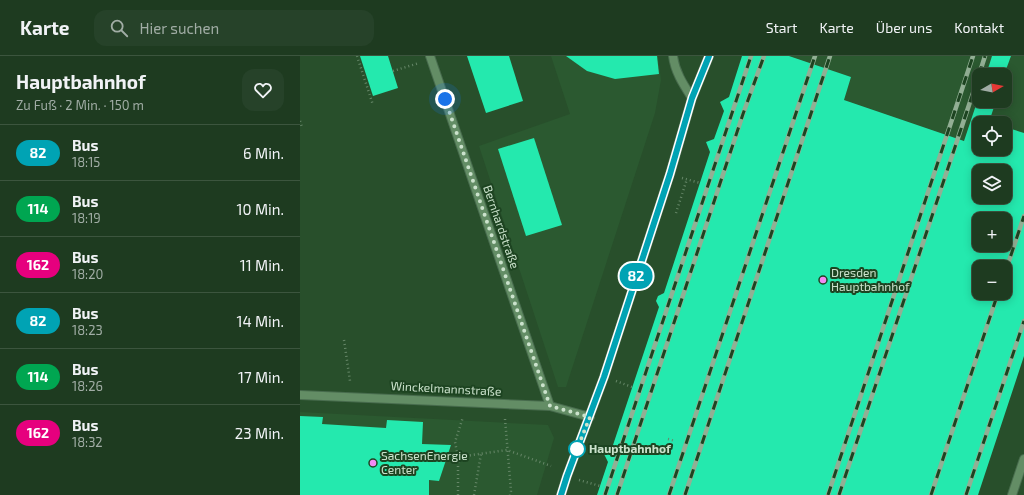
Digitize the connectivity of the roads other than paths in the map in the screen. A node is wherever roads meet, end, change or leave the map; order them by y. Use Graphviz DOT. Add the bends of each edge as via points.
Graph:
graph roads {
  1 [pos="430,56"];
  2 [pos="672,56"];
  3 [pos="709,56"];
  4 [pos="692,98"];
  5 [pos="300,395"];
  6 [pos="550,406"];
  7 [pos="590,417"];
  8 [pos="1024,459"];
  9 [pos="561,495"];
  10 [pos="1012,495"];
  1 -- 6 [label="street, Bernhardstraße"];
  2 -- 4 [label="street" via="674,66"];
  3 -- 4 [label="street"];
  4 -- 7 [label="street" via="670,174"];
  5 -- 6 [label="street, Winckelmannstraße"];
  6 -- 7 [label="street, Winckelmannstraße"];
  7 -- 9 [label="street"];
  8 -- 10 [label="street"];
}
